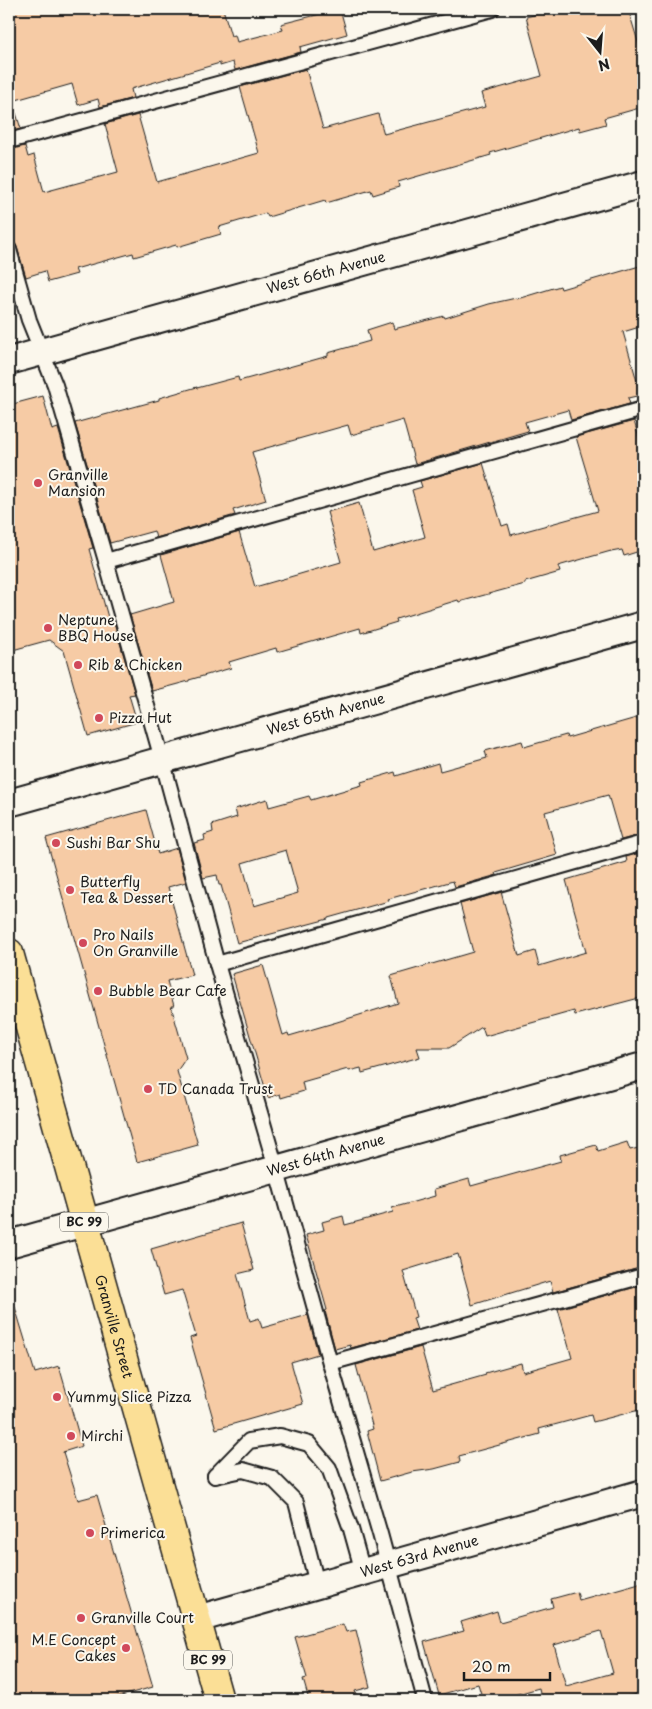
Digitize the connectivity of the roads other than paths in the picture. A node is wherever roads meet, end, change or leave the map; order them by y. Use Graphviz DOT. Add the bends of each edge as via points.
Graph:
graph roads {
  1 [pos="492,9"];
  2 [pos="9,142"];
  3 [pos="643,184"];
  4 [pos="9,250"];
  5 [pos="41,352"];
  6 [pos="9,361"];
  7 [pos="643,409"];
  8 [pos="106,561"];
  9 [pos="643,625"];
  10 [pos="162,759"];
  11 [pos="9,803"];
  12 [pos="643,843"];
  13 [pos="9,953"];
  14 [pos="217,964"];
  15 [pos="643,1066"];
  16 [pos="276,1168"];
  17 [pos="84,1222"];
  18 [pos="9,1244"];
  19 [pos="643,1276"];
  20 [pos="330,1363"];
  21 [pos="643,1493"];
  22 [pos="388,1564"];
  23 [pos="362,1572"];
  24 [pos="317,1584"];
  25 [pos="197,1619"];
  26 [pos="220,1700"];
  27 [pos="425,1700"];
  1 -- 2 [label="lane"];
  3 -- 5 [label="street, West 66th Avenue"];
  4 -- 5 [label="lane"];
  5 -- 6 [label="street, West 66th Avenue"];
  5 -- 8 [label="lane" via="55,385"];
  7 -- 8 [label="lane"];
  8 -- 10 [label="lane"];
  9 -- 10 [label="street, West 65th Avenue"];
  10 -- 11 [label="street, West 65th Avenue"];
  10 -- 14 [label="lane"];
  12 -- 14 [label="lane"];
  13 -- 17 [label="highway, Granville Street / BC 99"];
  14 -- 16 [label="lane"];
  15 -- 16 [label="street, West 64th Avenue"];
  16 -- 17 [label="street, West 64th Avenue"];
  16 -- 20 [label="lane"];
  17 -- 18 [label="street, West 64th Avenue"];
  17 -- 25 [label="highway, Granville Street / BC 99"];
  19 -- 20 [label="lane"];
  20 -- 22 [label="lane"];
  21 -- 22 [label="street, West 63rd Avenue"];
  22 -- 23 [label="street, West 63rd Avenue"];
  22 -- 27 [label="lane"];
  23 -- 24 [label="street, West 63rd Avenue"];
  23 -- 24 [label="lane" via="329,1468 308,1444 280,1436 248,1441 215,1476 243,1470 272,1478 296,1502"];
  24 -- 25 [label="street, West 63rd Avenue"];
  25 -- 26 [label="highway, Granville Street / BC 99"];
}
